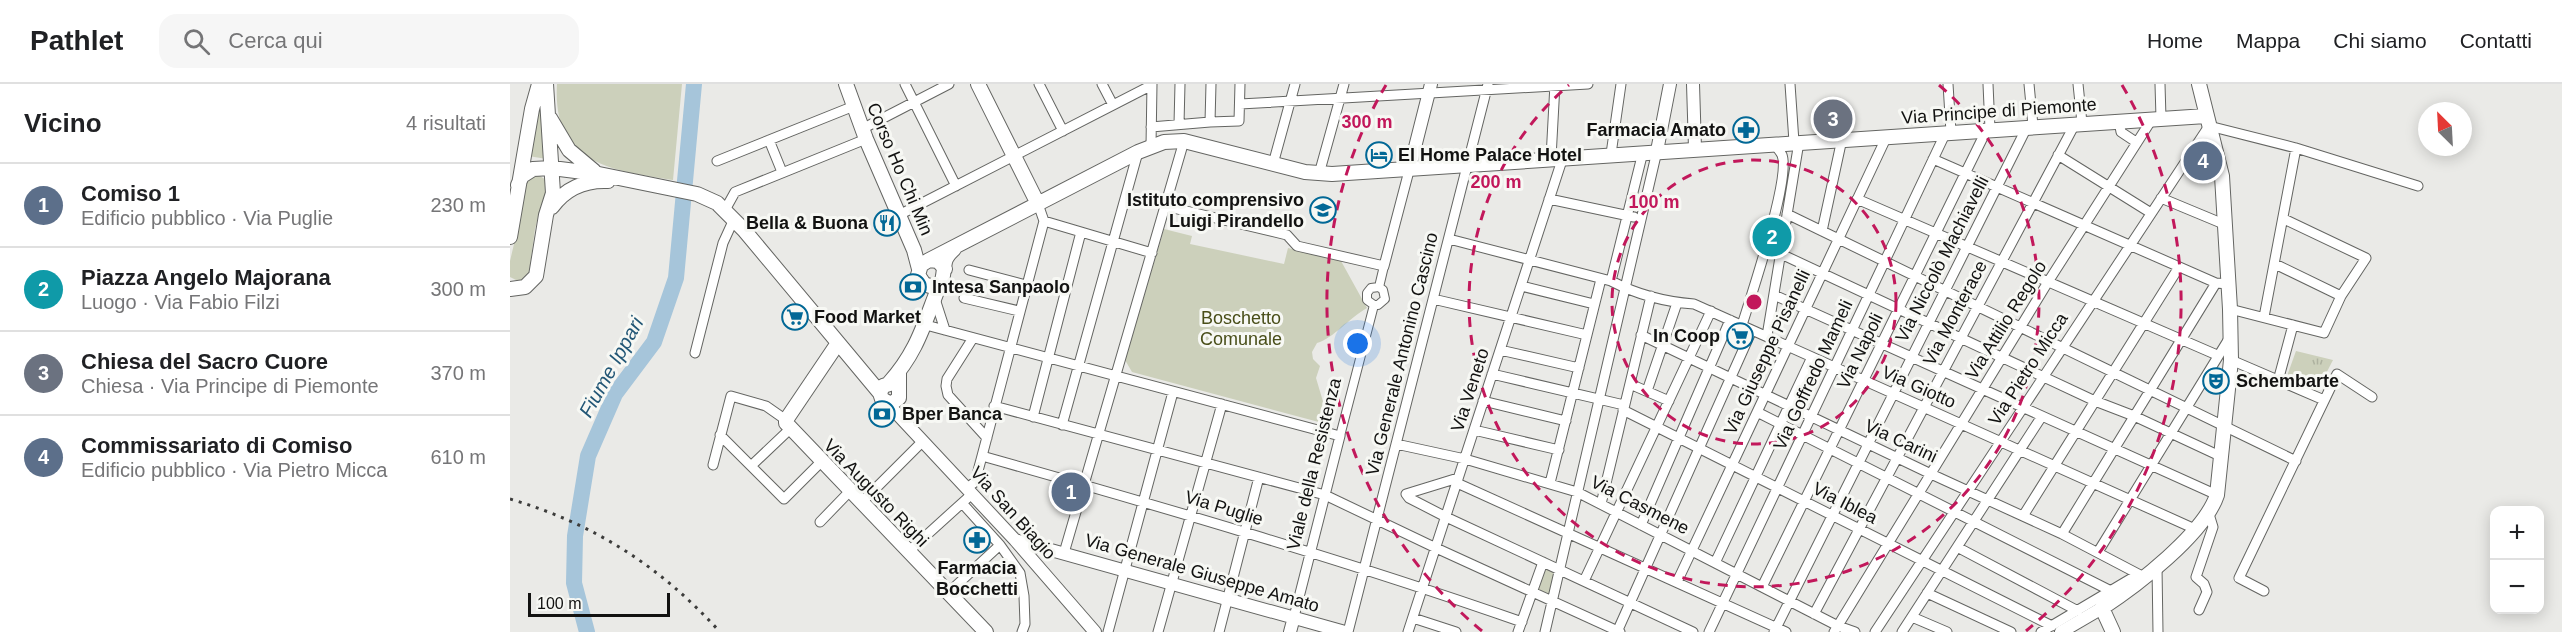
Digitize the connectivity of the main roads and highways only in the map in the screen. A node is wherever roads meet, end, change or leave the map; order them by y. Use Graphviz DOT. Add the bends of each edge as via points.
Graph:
graph roads {
  1 [pos="539,84"];
  2 [pos="546,84"];
  3 [pos="846,84"];
  4 [pos="978,84"];
  5 [pos="2199,84"];
  6 [pos="547,113"];
  7 [pos="2208,121"];
  8 [pos="552,168"];
  9 [pos="599,174"];
  10 [pos="631,182"];
  11 [pos="518,185"];
  12 [pos="1038,204"];
  13 [pos="546,215"];
  14 [pos="510,237"];
  15 [pos="955,247"];
  16 [pos="924,265"];
  17 [pos="945,269"];
  18 [pos="512,287"];
  19 [pos="935,295"];
  20 [pos="838,343"];
  21 [pos="986,632"];
  22 [pos="2113,632"];
  1 -- 11 [label="main road"];
  2 -- 6 [label="main road"];
  3 -- 16 [label="main road, Corso Ho Chi Min" via="864,134"];
  4 -- 12 [label="main road"];
  5 -- 7 [label="main road"];
  6 -- 8 [label="main road"];
  6 -- 9 [label="main road" via="569,150"];
  7 -- 12 [label="main road, Via Principe di Piemonte" via="2157,118 1319,174 1184,141 1164,142"];
  7 -- 22 [label="main road" via="2222,176 2226,225 2223,284 2230,309 2231,336 2217,495 2208,514 2157,567 2102,608"];
  8 -- 9 [label="main road"];
  8 -- 11 [label="main road" via="533,169 522,176"];
  8 -- 13 [label="main road" via="553,193"];
  9 -- 10 [label="main road"];
  10 -- 13 [label="main road" via="581,184 562,195"];
  10 -- 20 [label="main road" via="697,194 717,203"];
  11 -- 14 [label="main road"];
  12 -- 15 [label="main road"];
  13 -- 18 [label="main road" via="536,276 530,284"];
  15 -- 16 [label="main road"];
  15 -- 17 [label="main road" via="947,256"];
  16 -- 17 [label="main road" via="938,261"];
  16 -- 19 [label="main road, Corso Ho Chi Min" via="920,280"];
  17 -- 19 [label="main road"];
  19 -- 20 [label="main road" via="920,340 890,391 870,379"];
  20 -- 21 [label="main road, Via Augusto Righi" via="788,424"];
}
